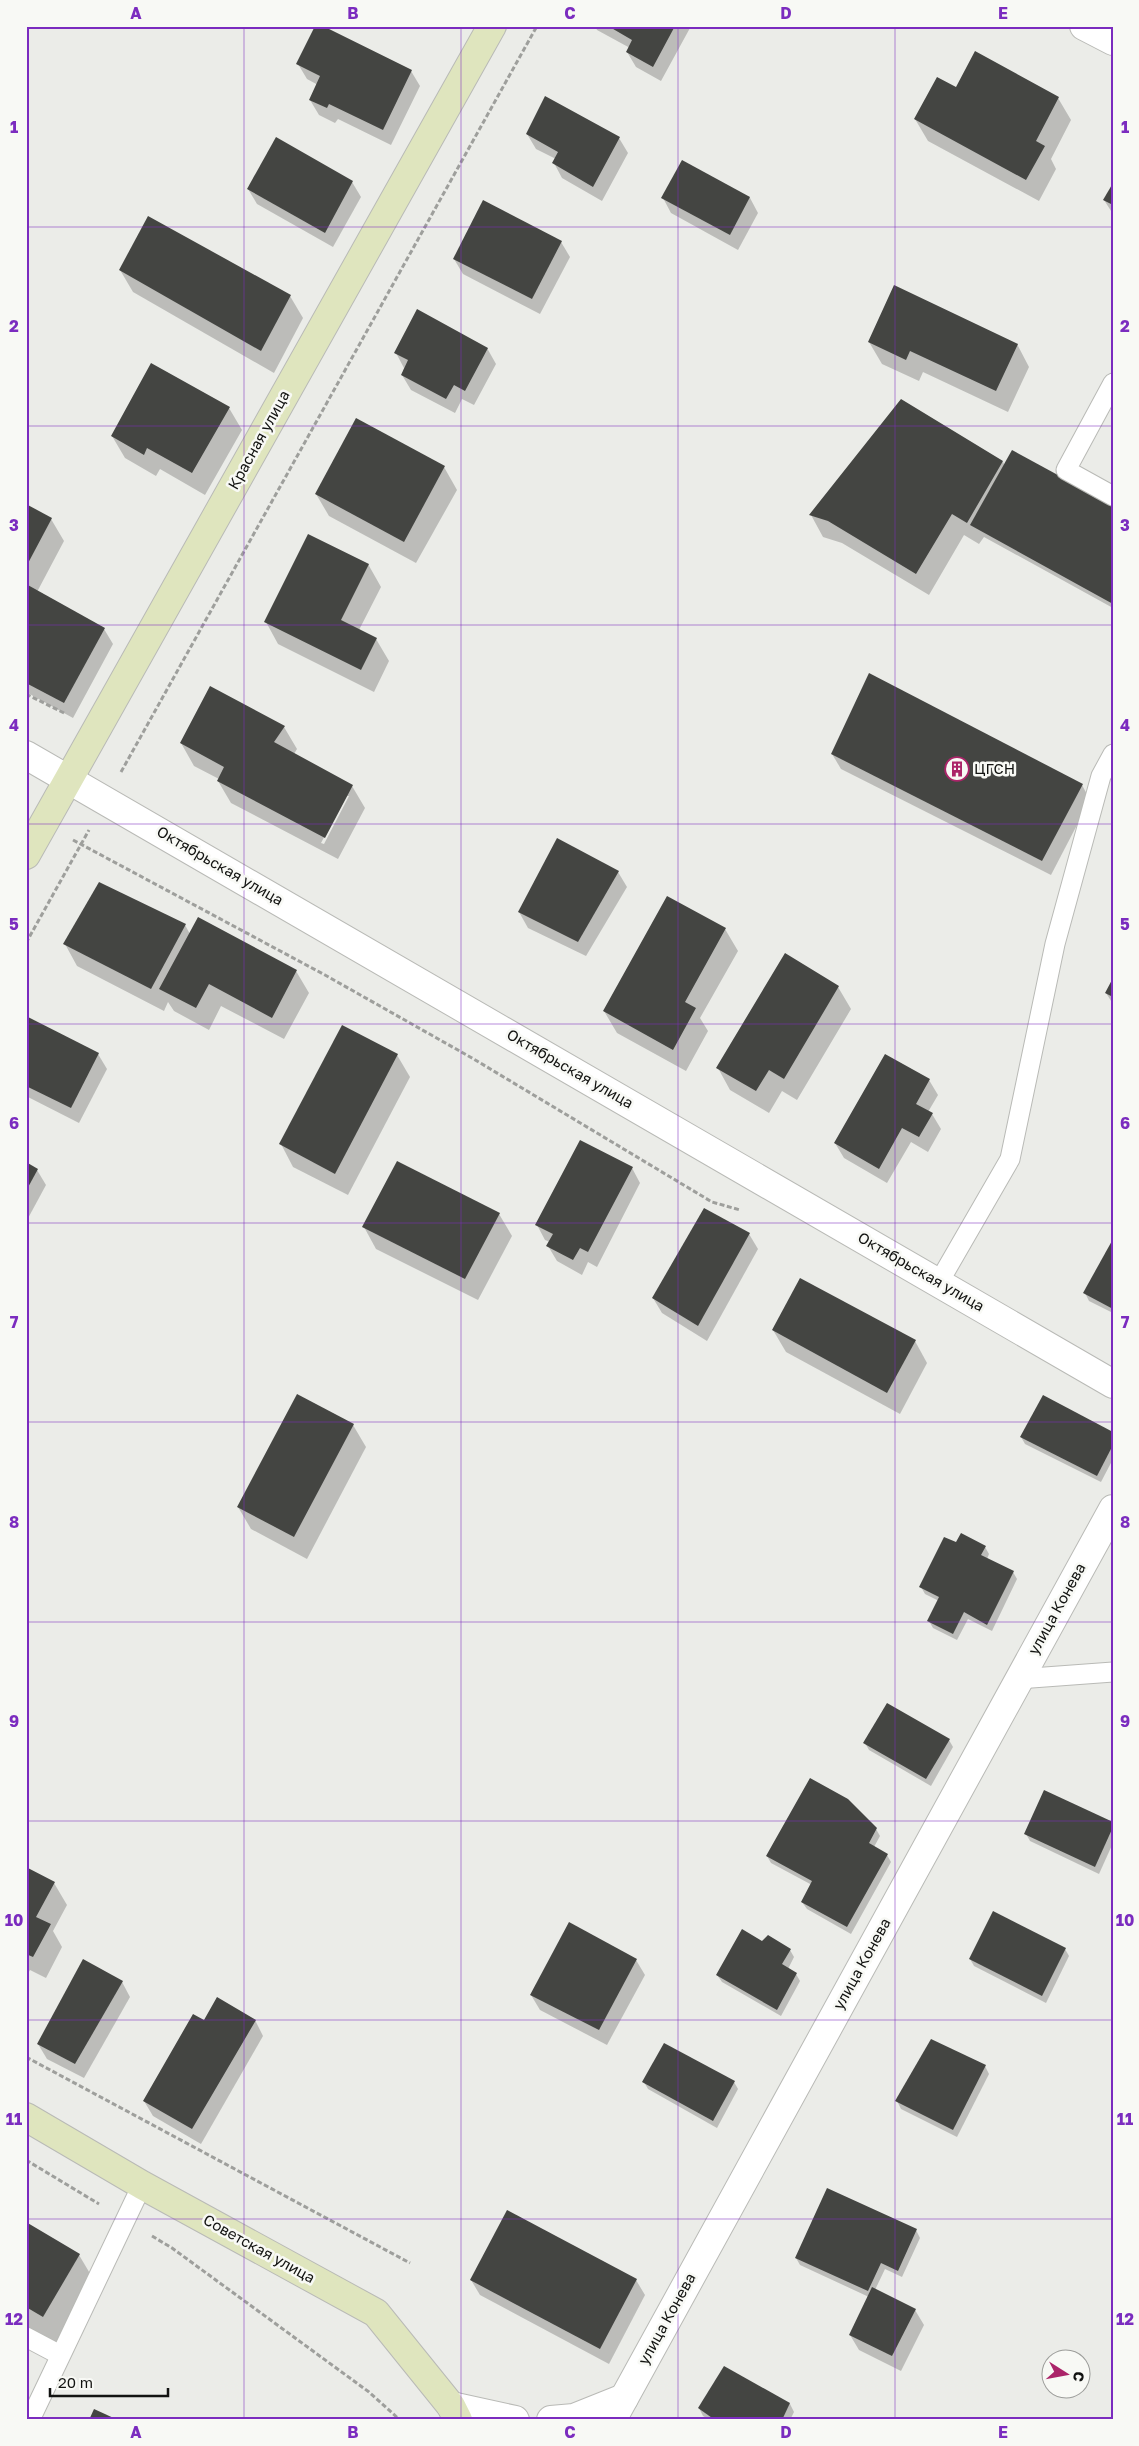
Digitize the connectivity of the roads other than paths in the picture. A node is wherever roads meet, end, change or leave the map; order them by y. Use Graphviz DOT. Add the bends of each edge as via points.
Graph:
graph roads {
  1 [pos="492,26"];
  2 [pos="1084,26"];
  3 [pos="1113,41"];
  4 [pos="1113,383"];
  5 [pos="1113,496"];
  6 [pos="1113,754"];
  7 [pos="26,756"];
  8 [pos="68,778"];
  9 [pos="26,855"];
  10 [pos="940,1282"];
  11 [pos="1113,1384"];
  12 [pos="1113,1509"];
  13 [pos="1113,1672"];
  14 [pos="1018,1679"];
  15 [pos="26,2118"];
  16 [pos="142,2185"];
  17 [pos="26,2337"];
  18 [pos="60,2355"];
  19 [pos="618,2409"];
  20 [pos="454,2413"];
  21 [pos="30,2420"];
  22 [pos="515,2420"];
  23 [pos="551,2420"];
  1 -- 8 [label="main road, Красная улица"];
  2 -- 3 [label="street"];
  4 -- 5 [label="lane" via="1066,470"];
  6 -- 10 [label="lane" via="1101,776 1055,944 1010,1159"];
  7 -- 8 [label="street, Октябрьская улица"];
  8 -- 9 [label="main road, Красная улица"];
  8 -- 10 [label="street, Октябрьская улица"];
  10 -- 11 [label="street, Октябрьская улица"];
  12 -- 14 [label="street, улица Конева"];
  13 -- 14 [label="lane"];
  14 -- 19 [label="street, улица Конева"];
  15 -- 16 [label="main road, Советская улица"];
  16 -- 18 [label="lane"];
  16 -- 20 [label="main road, Советская улица" via="376,2313"];
  17 -- 18 [label="lane"];
  18 -- 21 [label="lane"];
  19 -- 23 [label="street"];
  20 -- 22 [label="street"];
}
